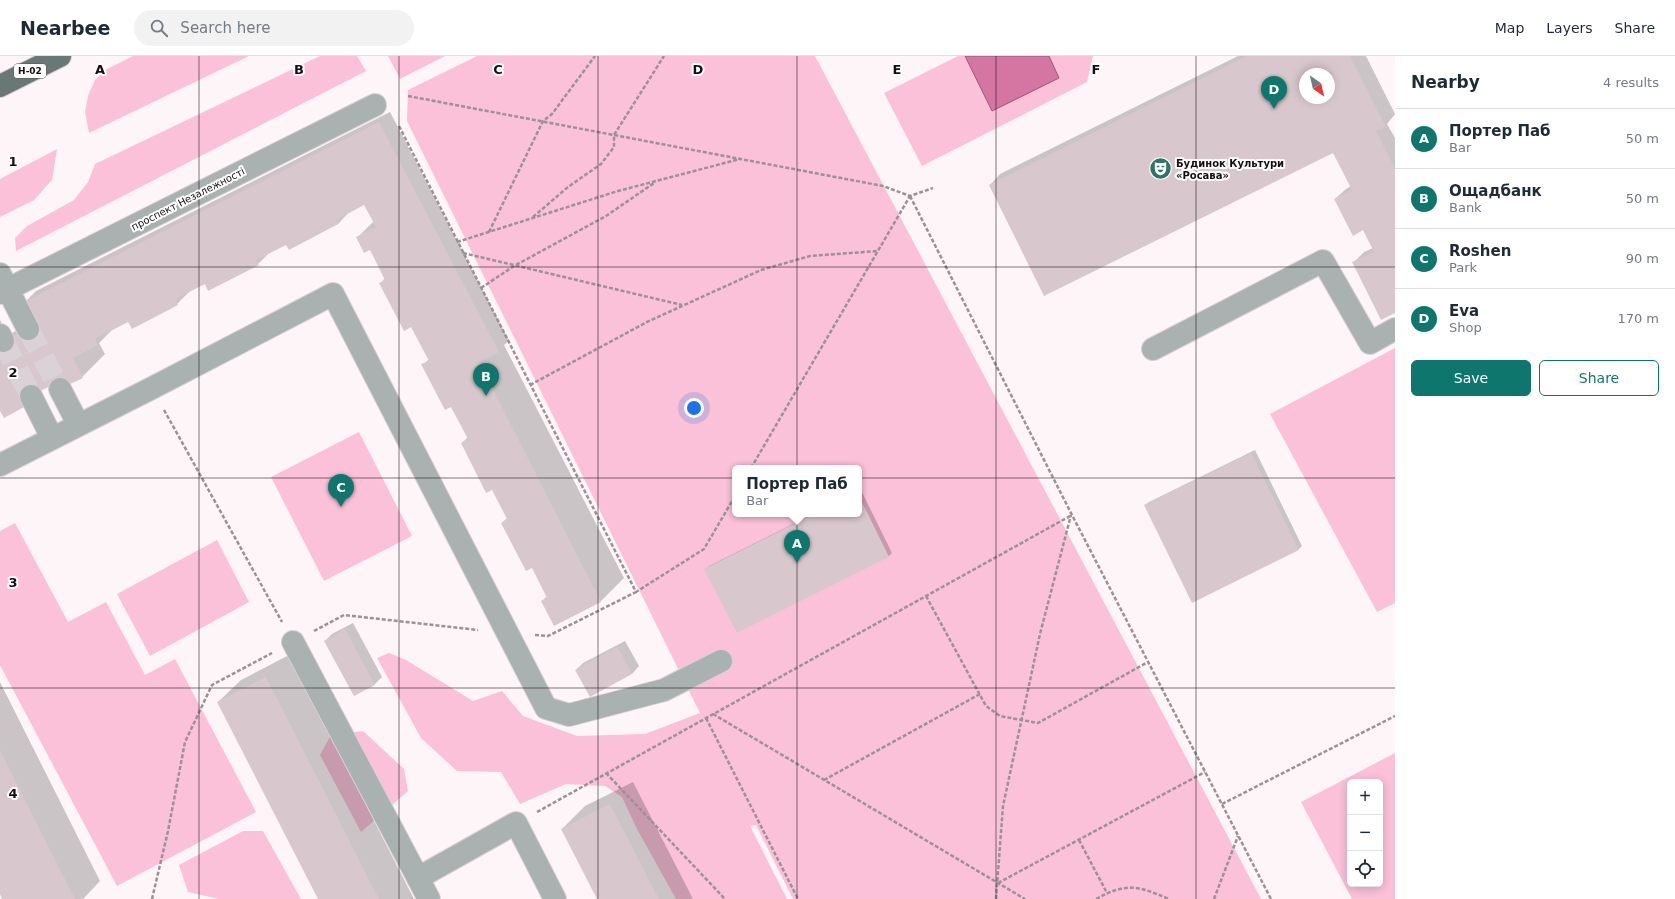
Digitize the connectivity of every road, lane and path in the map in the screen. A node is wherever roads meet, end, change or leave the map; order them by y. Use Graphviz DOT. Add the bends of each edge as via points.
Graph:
graph roads {
  1 [pos="60,56"];
  2 [pos="595,56"];
  3 [pos="664,56"];
  4 [pos="0,86"];
  5 [pos="408,96"];
  6 [pos="375,105"];
  7 [pos="544,121"];
  8 [pos="399,126"];
  9 [pos="614,135"];
  10 [pos="742,159"];
  11 [pos="656,181"];
  12 [pos="934,188"];
  13 [pos="910,196"];
  14 [pos="532,218"];
  15 [pos="488,232"];
  16 [pos="457,242"];
  17 [pos="878,251"];
  18 [pos="463,253"];
  19 [pos="514,266"];
  20 [pos="3,286"];
  21 [pos="481,288"];
  22 [pos="683,306"];
  23 [pos="28,329"];
  24 [pos="1395,330"];
  25 [pos="1153,349"];
  26 [pos="530,385"];
  27 [pos="152,388"];
  28 [pos="60,389"];
  29 [pos="31,396"];
  30 [pos="78,424"];
  31 [pos="52,438"];
  32 [pos="0,465"];
  33 [pos="754,465"];
  34 [pos="732,501"];
  35 [pos="1072,515"];
  36 [pos="636,592"];
  37 [pos="926,596"];
  38 [pos="506,633"];
  39 [pos="293,642"];
  40 [pos="721,661"];
  41 [pos="1148,662"];
  42 [pos="980,694"];
  43 [pos="713,714"];
  44 [pos="1395,716"];
  45 [pos="706,718"];
  46 [pos="1021,720"];
  47 [pos="1205,772"];
  48 [pos="606,773"];
  49 [pos="824,780"];
  50 [pos="1222,804"];
  51 [pos="516,823"];
  52 [pos="1238,835"];
  53 [pos="1079,840"];
  54 [pos="418,878"];
  55 [pos="997,883"];
  56 [pos="1107,893"];
  57 [pos="152,899"];
  58 [pos="429,899"];
  59 [pos="555,899"];
  60 [pos="725,899"];
  61 [pos="798,899"];
  62 [pos="996,899"];
  63 [pos="1025,899"];
  64 [pos="1096,899"];
  65 [pos="1169,899"];
  66 [pos="1214,899"];
  67 [pos="1271,899"];
  1 -- 4 [label="main road, Н-02"];
  2 -- 7 [label="path"];
  3 -- 9 [label="path"];
  5 -- 7 [label="path"];
  6 -- 20 [label="street, проспект Незалежності"];
  7 -- 9 [label="path"];
  7 -- 15 [label="path"];
  8 -- 16 [label="path"];
  9 -- 10 [label="path"];
  9 -- 14 [label="path" via="614,147 601,164 568,186"];
  10 -- 11 [label="path"];
  10 -- 13 [label="path" via="883,186"];
  11 -- 14 [label="path"];
  11 -- 19 [label="path" via="606,216"];
  12 -- 13 [label="path"];
  13 -- 17 [label="path"];
  13 -- 35 [label="path"];
  14 -- 15 [label="path"];
  15 -- 16 [label="path"];
  16 -- 18 [label="path"];
  17 -- 22 [label="path" via="810,256 768,268"];
  17 -- 33 [label="path"];
  18 -- 19 [label="path"];
  18 -- 21 [label="path"];
  19 -- 21 [label="path"];
  19 -- 22 [label="path"];
  20 -- 23 [label="street"];
  21 -- 26 [label="path"];
  22 -- 26 [label="path"];
  24 -- 25 [label="street" via="1370,343 1323,261"];
  26 -- 36 [label="path"];
  27 -- 30 [label="street"];
  27 -- 38 [label="street" via="333,294"];
  27 -- 39 [label="path"];
  28 -- 30 [label="street"];
  29 -- 31 [label="street"];
  30 -- 31 [label="street"];
  31 -- 32 [label="street"];
  34 -- 36 [label="path" via="704,549"];
  35 -- 37 [label="path"];
  35 -- 41 [label="path"];
  35 -- 46 [label="path" via="1040,634"];
  36 -- 38 [label="path" via="548,636"];
  37 -- 42 [label="path"];
  37 -- 43 [label="path"];
  38 -- 39 [label="path" via="344,615"];
  38 -- 40 [label="street" via="546,708 569,715 664,690"];
  39 -- 54 [label="street"];
  39 -- 57 [label="path" via="212,685 185,742"];
  41 -- 46 [label="path" via="1038,723"];
  41 -- 47 [label="path"];
  42 -- 46 [label="path" via="986,706 1000,716"];
  42 -- 49 [label="path"];
  43 -- 45 [label="path"];
  43 -- 49 [label="path"];
  44 -- 50 [label="path"];
  45 -- 48 [label="path"];
  45 -- 61 [label="path"];
  46 -- 55 [label="path" via="1003,806"];
  47 -- 50 [label="path"];
  47 -- 53 [label="path"];
  48 -- 51 [label="path"];
  48 -- 60 [label="path"];
  49 -- 55 [label="path"];
  50 -- 52 [label="path"];
  51 -- 54 [label="street"];
  51 -- 59 [label="street"];
  52 -- 66 [label="path"];
  52 -- 67 [label="path"];
  53 -- 55 [label="path"];
  53 -- 56 [label="path"];
  54 -- 58 [label="street"];
  55 -- 62 [label="path"];
  55 -- 63 [label="path"];
  56 -- 64 [label="path"];
  56 -- 65 [label="path" via="1128,887 1146,889"];
}
